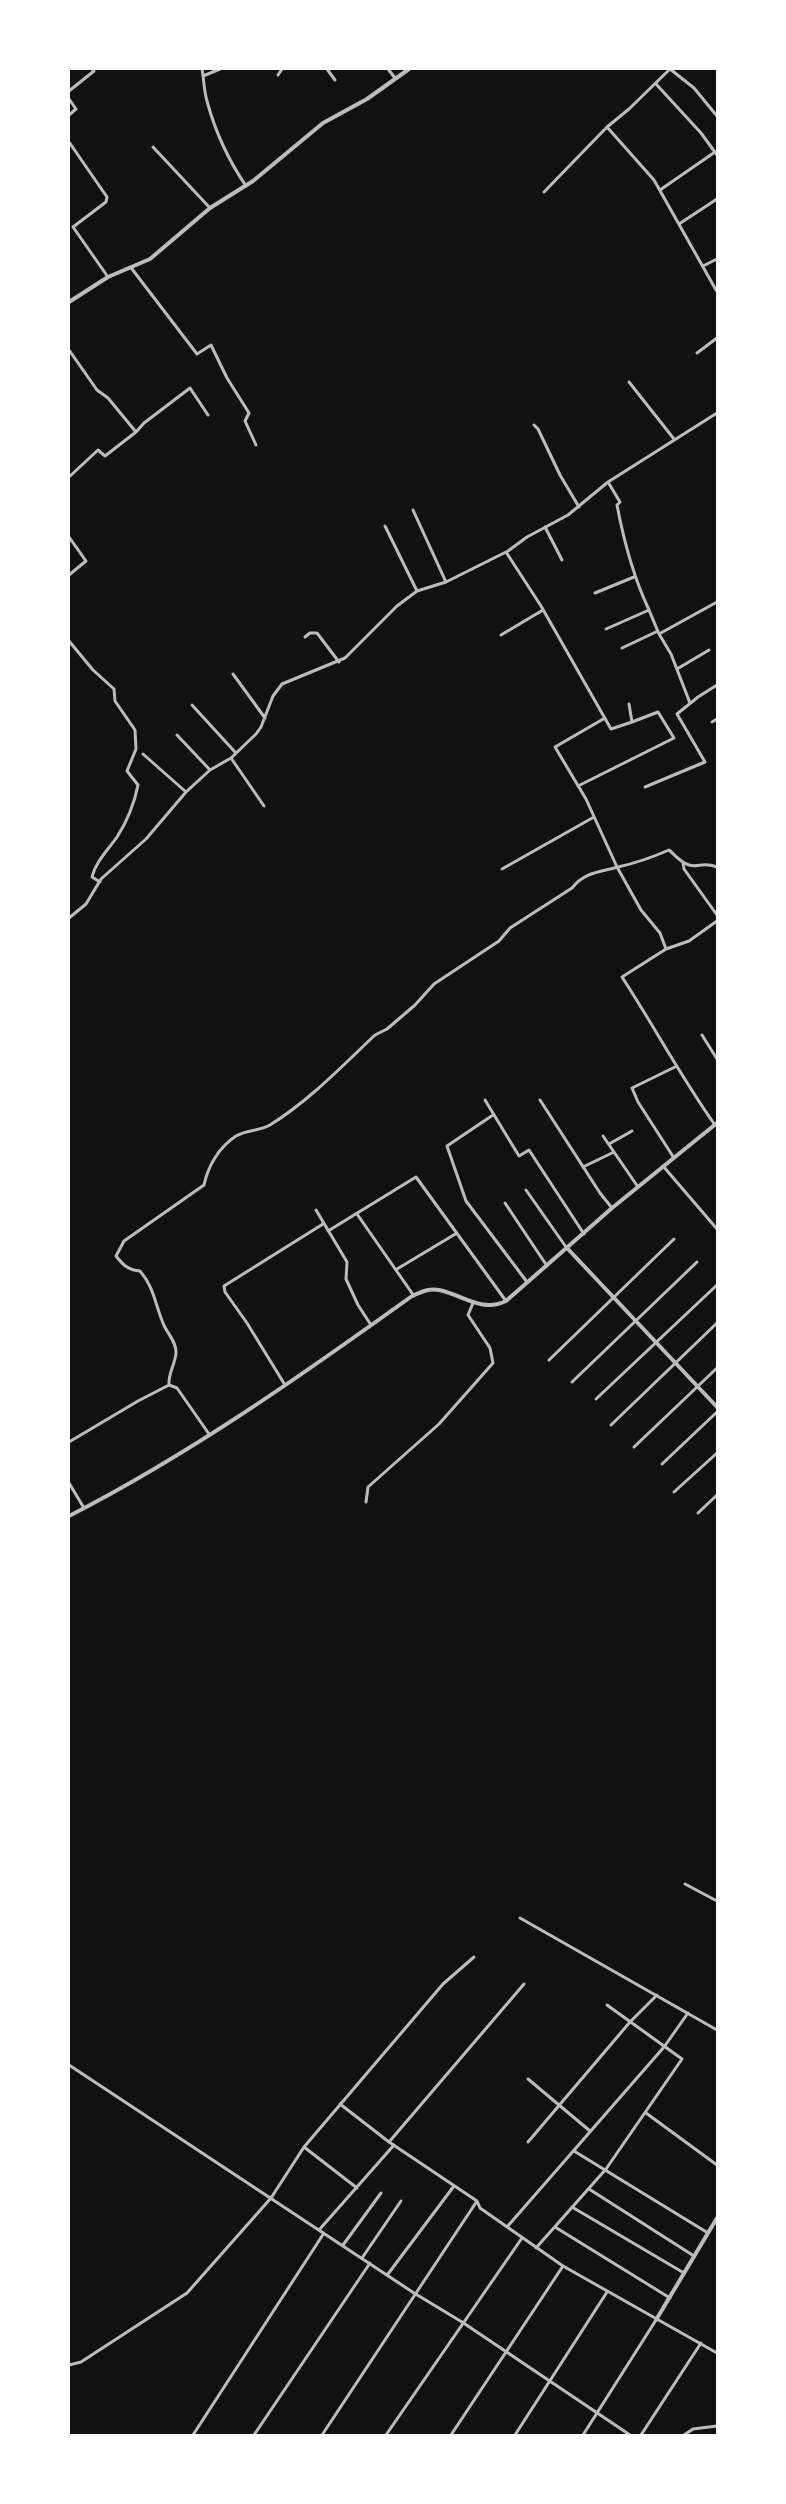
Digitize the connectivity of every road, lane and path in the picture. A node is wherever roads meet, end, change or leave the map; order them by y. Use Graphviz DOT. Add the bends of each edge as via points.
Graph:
graph roads {
  1 [pos="92,69"];
  2 [pos="202,69"];
  3 [pos="220,69"];
  4 [pos="282,69"];
  5 [pos="327,69"];
  6 [pos="388,69"];
  7 [pos="409,69"];
  8 [pos="670,69"];
  9 [pos="278,75"];
  10 [pos="203,76"];
  11 [pos="396,79"];
  12 [pos="335,80"];
  13 [pos="656,84"];
  14 [pos="69,91"];
  15 [pos="69,99"];
  16 [pos="69,115"];
  17 [pos="717,116"];
  18 [pos="607,127"];
  19 [pos="69,142"];
  20 [pos="153,147"];
  21 [pos="716,153"];
  22 [pos="246,186"];
  23 [pos="660,190"];
  24 [pos="544,192"];
  25 [pos="717,199"];
  26 [pos="210,208"];
  27 [pos="679,224"];
  28 [pos="717,258"];
  29 [pos="703,266"];
  30 [pos="132,269"];
  31 [pos="108,277"];
  32 [pos="716,290"];
  33 [pos="69,295"];
  34 [pos="71,301"];
  35 [pos="717,338"];
  36 [pos="69,350"];
  37 [pos="697,353"];
  38 [pos="629,382"];
  39 [pos="717,413"];
  40 [pos="208,415"];
  41 [pos="534,425"];
  42 [pos="136,432"];
  43 [pos="674,439"];
  44 [pos="256,445"];
  45 [pos="69,477"];
  46 [pos="608,482"];
  47 [pos="579,507"];
  48 [pos="413,510"];
  49 [pos="385,526"];
  50 [pos="545,527"];
  51 [pos="69,537"];
  52 [pos="506,552"];
  53 [pos="562,560"];
  54 [pos="69,575"];
  55 [pos="634,577"];
  56 [pos="446,582"];
  57 [pos="417,591"];
  58 [pos="595,593"];
  59 [pos="717,602"];
  60 [pos="543,610"];
  61 [pos="649,610"];
  62 [pos="606,629"];
  63 [pos="658,632"];
  64 [pos="501,635"];
  65 [pos="305,637"];
  66 [pos="69,641"];
  67 [pos="622,648"];
  68 [pos="709,650"];
  69 [pos="339,662"];
  70 [pos="677,669"];
  71 [pos="233,674"];
  72 [pos="717,685"];
  73 [pos="691,703"];
  74 [pos="629,704"];
  75 [pos="192,705"];
  76 [pos="265,718"];
  77 [pos="605,718"];
  78 [pos="717,719"];
  79 [pos="632,722"];
  80 [pos="712,722"];
  81 [pos="177,735"];
  82 [pos="235,752"];
  83 [pos="143,754"];
  84 [pos="231,758"];
  85 [pos="210,770"];
  86 [pos="578,786"];
  87 [pos="645,788"];
  88 [pos="186,792"];
  89 [pos="264,806"];
  90 [pos="594,817"];
  91 [pos="683,863"];
  92 [pos="617,867"];
  93 [pos="717,867"];
  94 [pos="502,869"];
  95 [pos="100,882"];
  96 [pos="717,915"];
  97 [pos="69,918"];
  98 [pos="717,921"];
  99 [pos="666,949"];
  100 [pos="702,1035"];
  101 [pos="717,1059"];
  102 [pos="676,1066"];
  103 [pos="485,1100"];
  104 [pos="540,1100"];
  105 [pos="493,1114"];
  106 [pos="716,1124"];
  107 [pos="632,1131"];
  108 [pos="603,1136"];
  109 [pos="609,1144"];
  110 [pos="614,1152"];
  111 [pos="674,1158"];
  112 [pos="663,1166"];
  113 [pos="584,1167"];
  114 [pos="638,1187"];
  115 [pos="526,1190"];
  116 [pos="505,1203"];
  117 [pos="612,1208"];
  118 [pos="316,1210"];
  119 [pos="357,1214"];
  120 [pos="322,1222"];
  121 [pos="717,1229"];
  122 [pos="328,1231"];
  123 [pos="457,1233"];
  124 [pos="584,1234"];
  125 [pos="675,1239"];
  126 [pos="567,1248"];
  127 [pos="697,1262"];
  128 [pos="547,1266"];
  129 [pos="397,1269"];
  130 [pos="528,1283"];
  131 [pos="717,1285"];
  132 [pos="414,1296"];
  133 [pos="613,1299"];
  134 [pos="507,1301"];
  135 [pos="473,1303"];
  136 [pos="635,1322"];
  137 [pos="717,1323"];
  138 [pos="371,1325"];
  139 [pos="655,1343"];
  140 [pos="549,1360"];
  141 [pos="675,1364"];
  142 [pos="717,1368"];
  143 [pos="572,1382"];
  144 [pos="169,1385"];
  145 [pos="285,1386"];
  146 [pos="697,1386"];
  147 [pos="596,1399"];
  148 [pos="717,1409"];
  149 [pos="611,1425"];
  150 [pos="210,1434"];
  151 [pos="69,1442"];
  152 [pos="634,1447"];
  153 [pos="717,1453"];
  154 [pos="662,1464"];
  155 [pos="69,1483"];
  156 [pos="674,1492"];
  157 [pos="717,1495"];
  158 [pos="366,1502"];
  159 [pos="84,1508"];
  160 [pos="698,1513"];
  161 [pos="69,1516"];
  162 [pos="685,1884"];
  163 [pos="717,1901"];
  164 [pos="520,1918"];
  165 [pos="474,1957"];
  166 [pos="525,1984"];
  167 [pos="657,1995"];
  168 [pos="607,2005"];
  169 [pos="688,2013"];
  170 [pos="630,2022"];
  171 [pos="717,2030"];
  172 [pos="664,2047"];
  173 [pos="69,2065"];
  174 [pos="528,2079"];
  175 [pos="340,2104"];
  176 [pos="559,2105"];
  177 [pos="646,2113"];
  178 [pos="590,2131"];
  179 [pos="390,2142"];
  180 [pos="528,2142"];
  181 [pos="394,2145"];
  182 [pos="304,2147"];
  183 [pos="574,2151"];
  184 [pos="717,2164"];
  185 [pos="606,2169"];
  186 [pos="454,2186"];
  187 [pos="357,2188"];
  188 [pos="589,2189"];
  189 [pos="381,2193"];
  190 [pos="271,2198"];
  191 [pos="401,2201"];
  192 [pos="477,2201"];
  193 [pos="572,2207"];
  194 [pos="717,2218"];
  195 [pos="507,2227"];
  196 [pos="555,2227"];
  197 [pos="319,2230"];
  198 [pos="324,2233"];
  199 [pos="708,2233"];
  200 [pos="522,2238"];
  201 [pos="343,2245"];
  202 [pos="536,2249"];
  203 [pos="694,2256"];
  204 [pos="362,2258"];
  205 [pos="370,2263"];
  206 [pos="563,2266"];
  207 [pos="684,2273"];
  208 [pos="388,2274"];
  209 [pos="607,2292"];
  210 [pos="414,2293"];
  211 [pos="670,2298"];
  212 [pos="656,2320"];
  213 [pos="462,2322"];
  214 [pos="701,2343"];
  215 [pos="505,2352"];
  216 [pos="717,2353"];
  217 [pos="69,2365"];
  218 [pos="549,2382"];
  219 [pos="597,2413"];
  220 [pos="717,2426"];
  221 [pos="193,2435"];
  222 [pos="254,2435"];
  223 [pos="322,2435"];
  224 [pos="386,2435"];
  225 [pos="451,2435"];
  226 [pos="515,2435"];
  227 [pos="583,2435"];
  228 [pos="630,2435"];
  229 [pos="641,2435"];
  230 [pos="684,2435"];
  1 -- 14 [label="street"];
  2 -- 10 [label="street"];
  3 -- 10 [label="street"];
  4 -- 9 [label="street"];
  5 -- 12 [label="street"];
  6 -- 11 [label="street"];
  7 -- 11 [label="street"];
  8 -- 13 [label="street"];
  8 -- 17 [label="street" via="694,88"];
  10 -- 22 [label="street" via="213,120"];
  11 -- 22 [label="street" via="323,123"];
  13 -- 18 [label="street"];
  13 -- 21 [label="street"];
  15 -- 16 [label="street" via="76,109"];
  18 -- 23 [label="street"];
  18 -- 24 [label="street"];
  19 -- 31 [label="street" via="107,197 106,202 73,227"];
  20 -- 26 [label="street"];
  21 -- 23 [label="street"];
  22 -- 26 [label="street"];
  23 -- 27 [label="street"];
  25 -- 27 [label="street"];
  26 -- 30 [label="street" via="150,259"];
  27 -- 29 [label="street"];
  28 -- 29 [label="street"];
  29 -- 32 [label="street"];
  30 -- 31 [label="street"];
  30 -- 44 [label="street" via="197,354 211,345 249,413 245,421"];
  31 -- 34 [label="street"];
  33 -- 34 [label="street"];
  35 -- 37 [label="street"];
  36 -- 42 [label="street" via="97,390"];
  38 -- 43 [label="street"];
  39 -- 43 [label="street"];
  40 -- 42 [label="street" via="190,388"];
  41 -- 47 [label="street"];
  42 -- 45 [label="street" via="105,456 98,450"];
  43 -- 46 [label="street"];
  46 -- 47 [label="street"];
  46 -- 55 [label="street" via="620,502 617,505"];
  47 -- 50 [label="street"];
  48 -- 56 [label="street"];
  49 -- 57 [label="street"];
  50 -- 52 [label="street"];
  50 -- 53 [label="street"];
  51 -- 54 [label="street" via="86,561"];
  52 -- 56 [label="street"];
  52 -- 60 [label="street"];
  55 -- 58 [label="street"];
  55 -- 61 [label="street"];
  56 -- 57 [label="street"];
  57 -- 69 [label="street"];
  59 -- 63 [label="street"];
  60 -- 64 [label="street"];
  60 -- 77 [label="street"];
  61 -- 62 [label="street"];
  61 -- 63 [label="street"];
  63 -- 67 [label="street"];
  63 -- 70 [label="street"];
  65 -- 69 [label="street" via="317,633"];
  66 -- 95 [label="street" via="114,689 116,701 135,730 136,749 128,771 138,785 133,808 95,867 92,877"];
  68 -- 70 [label="street"];
  69 -- 76 [label="street" via="282,684"];
  70 -- 73 [label="street"];
  71 -- 76 [label="street"];
  72 -- 73 [label="street"];
  73 -- 87 [label="street" via="677,714 705,762"];
  74 -- 79 [label="street"];
  75 -- 82 [label="street"];
  76 -- 82 [label="street" via="256,734"];
  77 -- 79 [label="street" via="614,730"];
  77 -- 86 [label="street" via="555,747"];
  78 -- 80 [label="street"];
  79 -- 86 [label="street" via="658,712 674,738"];
  81 -- 85 [label="street"];
  82 -- 84 [label="street"];
  83 -- 88 [label="street"];
  84 -- 85 [label="street"];
  84 -- 89 [label="street"];
  85 -- 88 [label="street"];
  86 -- 90 [label="street"];
  88 -- 95 [label="street" via="146,839"];
  90 -- 92 [label="street"];
  90 -- 94 [label="street"];
  91 -- 92 [label="street" via="669,850"];
  91 -- 93 [label="street"];
  91 -- 96 [label="street"];
  92 -- 99 [label="street" via="641,910 660,933"];
  92 -- 144 [label="street" via="592,872 578,880 572,888 510,928 499,941 434,984 297,1107 267,1127 237,1135 208,1168 204,1185 124,1241 116,1256 146,1278 174,1342 176,1352"];
  95 -- 97 [label="street" via="86,904"];
  98 -- 99 [label="street" via="689,940"];
  99 -- 102 [label="street" via="622,976"];
  100 -- 101 [label="street"];
  102 -- 106 [label="street"];
  102 -- 111 [label="street" via="632,1088"];
  103 -- 105 [label="street"];
  104 -- 113 [label="street"];
  105 -- 124 [label="street" via="519,1156 529,1149"];
  105 -- 130 [label="street" via="447,1146 466,1201"];
  106 -- 111 [label="street"];
  107 -- 109 [label="street"];
  108 -- 109 [label="street"];
  109 -- 110 [label="street"];
  110 -- 113 [label="street"];
  110 -- 114 [label="street"];
  111 -- 112 [label="street"];
  112 -- 114 [label="street"];
  112 -- 121 [label="street"];
  113 -- 117 [label="street"];
  114 -- 117 [label="street"];
  115 -- 126 [label="street"];
  116 -- 128 [label="street"];
  117 -- 124 [label="street"];
  118 -- 120 [label="street"];
  119 -- 122 [label="street"];
  119 -- 123 [label="street" via="416,1177"];
  119 -- 129 [label="street"];
  120 -- 122 [label="street"];
  120 -- 145 [label="street" via="224,1286"];
  122 -- 138 [label="street" via="347,1262 346,1279"];
  123 -- 129 [label="street"];
  123 -- 134 [label="street"];
  124 -- 126 [label="street"];
  125 -- 133 [label="street"];
  126 -- 128 [label="street"];
  126 -- 133 [label="street"];
  127 -- 136 [label="street"];
  128 -- 130 [label="street"];
  129 -- 132 [label="street"];
  130 -- 134 [label="street"];
  131 -- 139 [label="street"];
  132 -- 135 [label="street" via="439,1289"];
  132 -- 138 [label="street"];
  133 -- 136 [label="street"];
  133 -- 140 [label="street"];
  134 -- 135 [label="street" via="489,1306"];
  135 -- 158 [label="street" via="468,1315 490,1348 493,1364 438,1424 368,1487"];
  136 -- 139 [label="street"];
  136 -- 143 [label="street"];
  137 -- 141 [label="street"];
  138 -- 145 [label="street"];
  139 -- 141 [label="street"];
  139 -- 147 [label="street"];
  141 -- 146 [label="street"];
  141 -- 149 [label="street"];
  142 -- 146 [label="street"];
  144 -- 150 [label="street" via="177,1388"];
  144 -- 151 [label="street"];
  145 -- 150 [label="street"];
  146 -- 148 [label="street"];
  146 -- 152 [label="street"];
  148 -- 154 [label="street"];
  150 -- 159 [label="street"];
  153 -- 156 [label="street"];
  155 -- 159 [label="street"];
  157 -- 160 [label="street"];
  159 -- 161 [label="street"];
  162 -- 163 [label="street"];
  164 -- 167 [label="street"];
  165 -- 175 [label="street" via="443,1984"];
  166 -- 179 [label="street"];
  167 -- 169 [label="street"];
  167 -- 170 [label="street"];
  168 -- 170 [label="street"];
  169 -- 171 [label="street"];
  169 -- 172 [label="street"];
  170 -- 172 [label="street"];
  170 -- 176 [label="street"];
  172 -- 177 [label="street" via="682,2059"];
  172 -- 178 [label="street"];
  173 -- 190 [label="street"];
  174 -- 176 [label="street"];
  175 -- 179 [label="street"];
  175 -- 182 [label="street"];
  176 -- 178 [label="street"];
  176 -- 180 [label="street"];
  177 -- 184 [label="street"];
  177 -- 185 [label="street"];
  178 -- 183 [label="street"];
  179 -- 181 [label="street"];
  181 -- 186 [label="street"];
  181 -- 187 [label="street"];
  182 -- 187 [label="street"];
  182 -- 190 [label="street"];
  183 -- 185 [label="street"];
  183 -- 195 [label="street"];
  185 -- 188 [label="street"];
  185 -- 199 [label="street"];
  186 -- 192 [label="street"];
  186 -- 208 [label="street"];
  187 -- 197 [label="street"];
  188 -- 193 [label="street"];
  188 -- 203 [label="street"];
  189 -- 201 [label="street"];
  190 -- 197 [label="street"];
  190 -- 217 [label="street" via="187,2293 81,2362"];
  191 -- 204 [label="street"];
  192 -- 195 [label="street" via="480,2208"];
  192 -- 210 [label="street"];
  193 -- 196 [label="street"];
  193 -- 207 [label="street"];
  194 -- 199 [label="street"];
  195 -- 200 [label="street"];
  196 -- 202 [label="street"];
  196 -- 211 [label="street"];
  197 -- 198 [label="street"];
  198 -- 201 [label="street"];
  198 -- 221 [label="street"];
  199 -- 203 [label="street"];
  200 -- 202 [label="street"];
  200 -- 213 [label="street"];
  201 -- 204 [label="street"];
  202 -- 206 [label="street"];
  203 -- 207 [label="street"];
  204 -- 205 [label="street"];
  205 -- 208 [label="street"];
  205 -- 222 [label="street"];
  206 -- 209 [label="street"];
  206 -- 215 [label="street"];
  207 -- 211 [label="street"];
  208 -- 210 [label="street"];
  209 -- 212 [label="street"];
  209 -- 218 [label="street"];
  210 -- 213 [label="street"];
  210 -- 223 [label="street"];
  211 -- 212 [label="street"];
  212 -- 214 [label="street"];
  212 -- 219 [label="street"];
  213 -- 215 [label="street"];
  213 -- 224 [label="street"];
  214 -- 216 [label="street"];
  214 -- 229 [label="street"];
  215 -- 218 [label="street"];
  215 -- 225 [label="street"];
  218 -- 219 [label="street"];
  218 -- 226 [label="street"];
  219 -- 227 [label="street"];
  219 -- 228 [label="street"];
  220 -- 230 [label="street" via="693,2429"];
}
